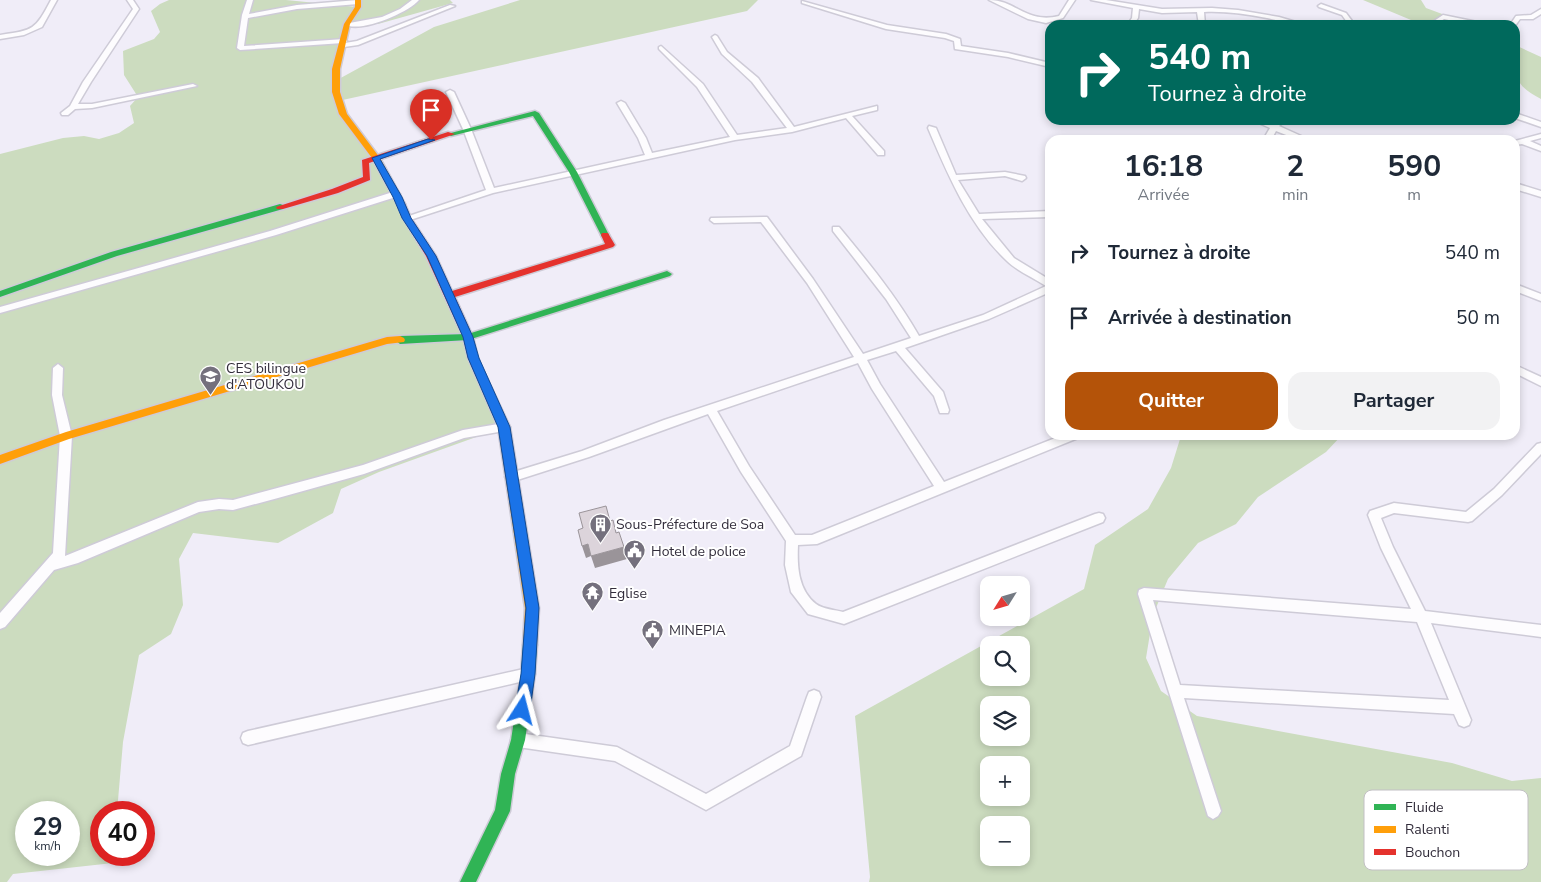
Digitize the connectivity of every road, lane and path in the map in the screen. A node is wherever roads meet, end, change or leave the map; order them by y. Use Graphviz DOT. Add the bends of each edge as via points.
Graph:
graph roads {
  1 [pos="54,0"];
  2 [pos="130,0"];
  3 [pos="250,0"];
  4 [pos="416,0"];
  5 [pos="992,0"];
  6 [pos="1072,0"];
  7 [pos="1094,0"];
  8 [pos="358,1"];
  9 [pos="804,2"];
  10 [pos="1165,3"];
  11 [pos="1132,4"];
  12 [pos="452,6"];
  13 [pos="1321,6"];
  14 [pos="1200,10"];
  15 [pos="1541,11"];
  16 [pos="246,16"];
  17 [pos="1533,17"];
  18 [pos="1050,20"];
  19 [pos="1134,20"];
  20 [pos="1201,20"];
  21 [pos="1281,20"];
  22 [pos="1348,20"];
  23 [pos="1438,20"];
  24 [pos="1458,20"];
  25 [pos="1516,20"];
  26 [pos="1541,20"];
  27 [pos="1045,21"];
  28 [pos="347,24"];
  29 [pos="0,29"];
  30 [pos="31,31"];
  31 [pos="0,37"];
  32 [pos="715,37"];
  33 [pos="344,43"];
  34 [pos="660,48"];
  35 [pos="1045,64"];
  36 [pos="193,86"];
  37 [pos="450,92"];
  38 [pos="621,103"];
  39 [pos="73,107"];
  40 [pos="874,108"];
  41 [pos="65,113"];
  42 [pos="848,116"];
  43 [pos="1520,117"];
  44 [pos="1273,125"];
  45 [pos="1541,125"];
  46 [pos="1276,126"];
  47 [pos="932,128"];
  48 [pos="467,129"];
  49 [pos="792,130"];
  50 [pos="1270,135"];
  51 [pos="1295,135"];
  52 [pos="1541,136"];
  53 [pos="735,138"];
  54 [pos="1520,142"];
  55 [pos="1520,142"];
  56 [pos="1541,149"];
  57 [pos="881,153"];
  58 [pos="649,155"];
  59 [pos="376,158"];
  60 [pos="573,172"];
  61 [pos="953,178"];
  62 [pos="1022,178"];
  63 [pos="1520,188"];
  64 [pos="491,191"];
  65 [pos="396,194"];
  66 [pos="1541,194"];
  67 [pos="1045,214"];
  68 [pos="976,217"];
  69 [pos="407,218"];
  70 [pos="714,220"];
  71 [pos="836,229"];
  72 [pos="667,274"];
  73 [pos="1045,283"];
  74 [pos="1045,288"];
  75 [pos="1520,289"];
  76 [pos="0,294"];
  77 [pos="450,295"];
  78 [pos="1541,298"];
  79 [pos="0,310"];
  80 [pos="468,337"];
  81 [pos="917,340"];
  82 [pos="898,346"];
  83 [pos="861,359"];
  84 [pos="58,368"];
  85 [pos="1520,372"];
  86 [pos="1541,382"];
  87 [pos="711,409"];
  88 [pos="944,410"];
  89 [pos="504,427"];
  90 [pos="66,436"];
  91 [pos="1062,440"];
  92 [pos="1541,447"];
  93 [pos="0,460"];
  94 [pos="511,477"];
  95 [pos="942,488"];
  96 [pos="1099,518"];
  97 [pos="792,540"];
  98 [pos="49,566"];
  99 [pos="1421,616"];
  100 [pos="0,623"];
  101 [pos="1541,631"];
  102 [pos="528,674"];
  103 [pos="1174,691"];
  104 [pos="814,697"];
  105 [pos="248,738"];
  106 [pos="518,740"];
  107 [pos="1213,811"];
  108 [pos="468,882"];
  1 -- 30 [label="street" via="40,26"];
  2 -- 39 [label="street" via="136,9"];
  3 -- 16 [label="street" via="246,5"];
  4 -- 28 [label="street" via="410,7 375,20"];
  5 -- 27 [label="street" via="1028,17"];
  6 -- 18 [label="street" via="1061,17"];
  7 -- 11 [label="street"];
  8 -- 16 [label="street"];
  8 -- 28 [label="street" via="358,7"];
  9 -- 35 [label="street" via="886,27 946,36 958,40 957,48"];
  10 -- 14 [label="street"];
  11 -- 14 [label="street" via="1162,11"];
  11 -- 19 [label="street"];
  12 -- 33 [label="street" via="358,43"];
  13 -- 22 [label="street" via="1344,14"];
  14 -- 20 [label="street"];
  14 -- 21 [label="street" via="1254,14"];
  15 -- 17 [label="street"];
  16 -- 33 [label="street" via="240,48"];
  17 -- 25 [label="street" via="1518,17"];
  17 -- 26 [label="street"];
  23 -- 24 [label="street" via="1443,17"];
  28 -- 33 [label="street"];
  29 -- 30 [label="street"];
  30 -- 31 [label="street"];
  32 -- 49 [label="street" via="724,52 755,80"];
  33 -- 59 [label="street" via="336,70 338,101 343,114"];
  34 -- 53 [label="street" via="700,86"];
  36 -- 39 [label="street"];
  37 -- 48 [label="street"];
  38 -- 58 [label="street"];
  39 -- 41 [label="street"];
  40 -- 42 [label="street"];
  42 -- 49 [label="street"];
  42 -- 57 [label="street"];
  43 -- 45 [label="street"];
  44 -- 46 [label="street"];
  46 -- 50 [label="street"];
  46 -- 51 [label="street"];
  47 -- 61 [label="street"];
  48 -- 59 [label="street"];
  48 -- 60 [label="street" via="535,113"];
  48 -- 64 [label="street"];
  49 -- 53 [label="street"];
  52 -- 54 [label="street"];
  53 -- 58 [label="street"];
  55 -- 56 [label="street"];
  58 -- 60 [label="street"];
  59 -- 65 [label="street"];
  59 -- 76 [label="street" via="365,162 367,178 335,192 114,254"];
  60 -- 64 [label="street"];
  60 -- 77 [label="street" via="610,245"];
  61 -- 62 [label="street" via="1005,174"];
  61 -- 68 [label="street"];
  63 -- 66 [label="street"];
  64 -- 69 [label="street"];
  65 -- 69 [label="street"];
  65 -- 79 [label="street" via="273,233"];
  67 -- 68 [label="street"];
  68 -- 73 [label="street" via="1011,260"];
  69 -- 77 [label="street" via="432,256"];
  70 -- 83 [label="street" via="764,220 810,281"];
  71 -- 81 [label="street" via="882,286"];
  72 -- 80 [label="street"];
  74 -- 81 [label="street" via="986,317"];
  75 -- 78 [label="street"];
  77 -- 80 [label="street"];
  80 -- 89 [label="street"];
  80 -- 90 [label="street" via="387,341"];
  81 -- 82 [label="street"];
  82 -- 83 [label="street"];
  82 -- 88 [label="street" via="939,395"];
  83 -- 87 [label="street"];
  83 -- 95 [label="street"];
  84 -- 90 [label="street" via="57,396"];
  85 -- 86 [label="street"];
  87 -- 94 [label="street"];
  87 -- 97 [label="street" via="745,469"];
  89 -- 94 [label="street"];
  89 -- 98 [label="street" via="463,434 364,470 233,505 198,507 74,559"];
  90 -- 93 [label="street"];
  90 -- 98 [label="street" via="59,555"];
  91 -- 95 [label="street"];
  92 -- 99 [label="street" via="1498,492 1468,517 1394,508 1374,515"];
  94 -- 102 [label="street" via="532,608"];
  95 -- 97 [label="street" via="813,540"];
  96 -- 97 [label="street" via="844,618 813,610 796,588 791,565"];
  98 -- 100 [label="street"];
  99 -- 101 [label="street"];
  99 -- 103 [label="street" via="1144,594"];
  99 -- 103 [label="street" via="1461,714"];
  102 -- 105 [label="street"];
  102 -- 106 [label="street"];
  103 -- 107 [label="street"];
  104 -- 106 [label="street" via="796,751 706,802 617,754"];
  106 -- 108 [label="street" via="502,811"];
}
